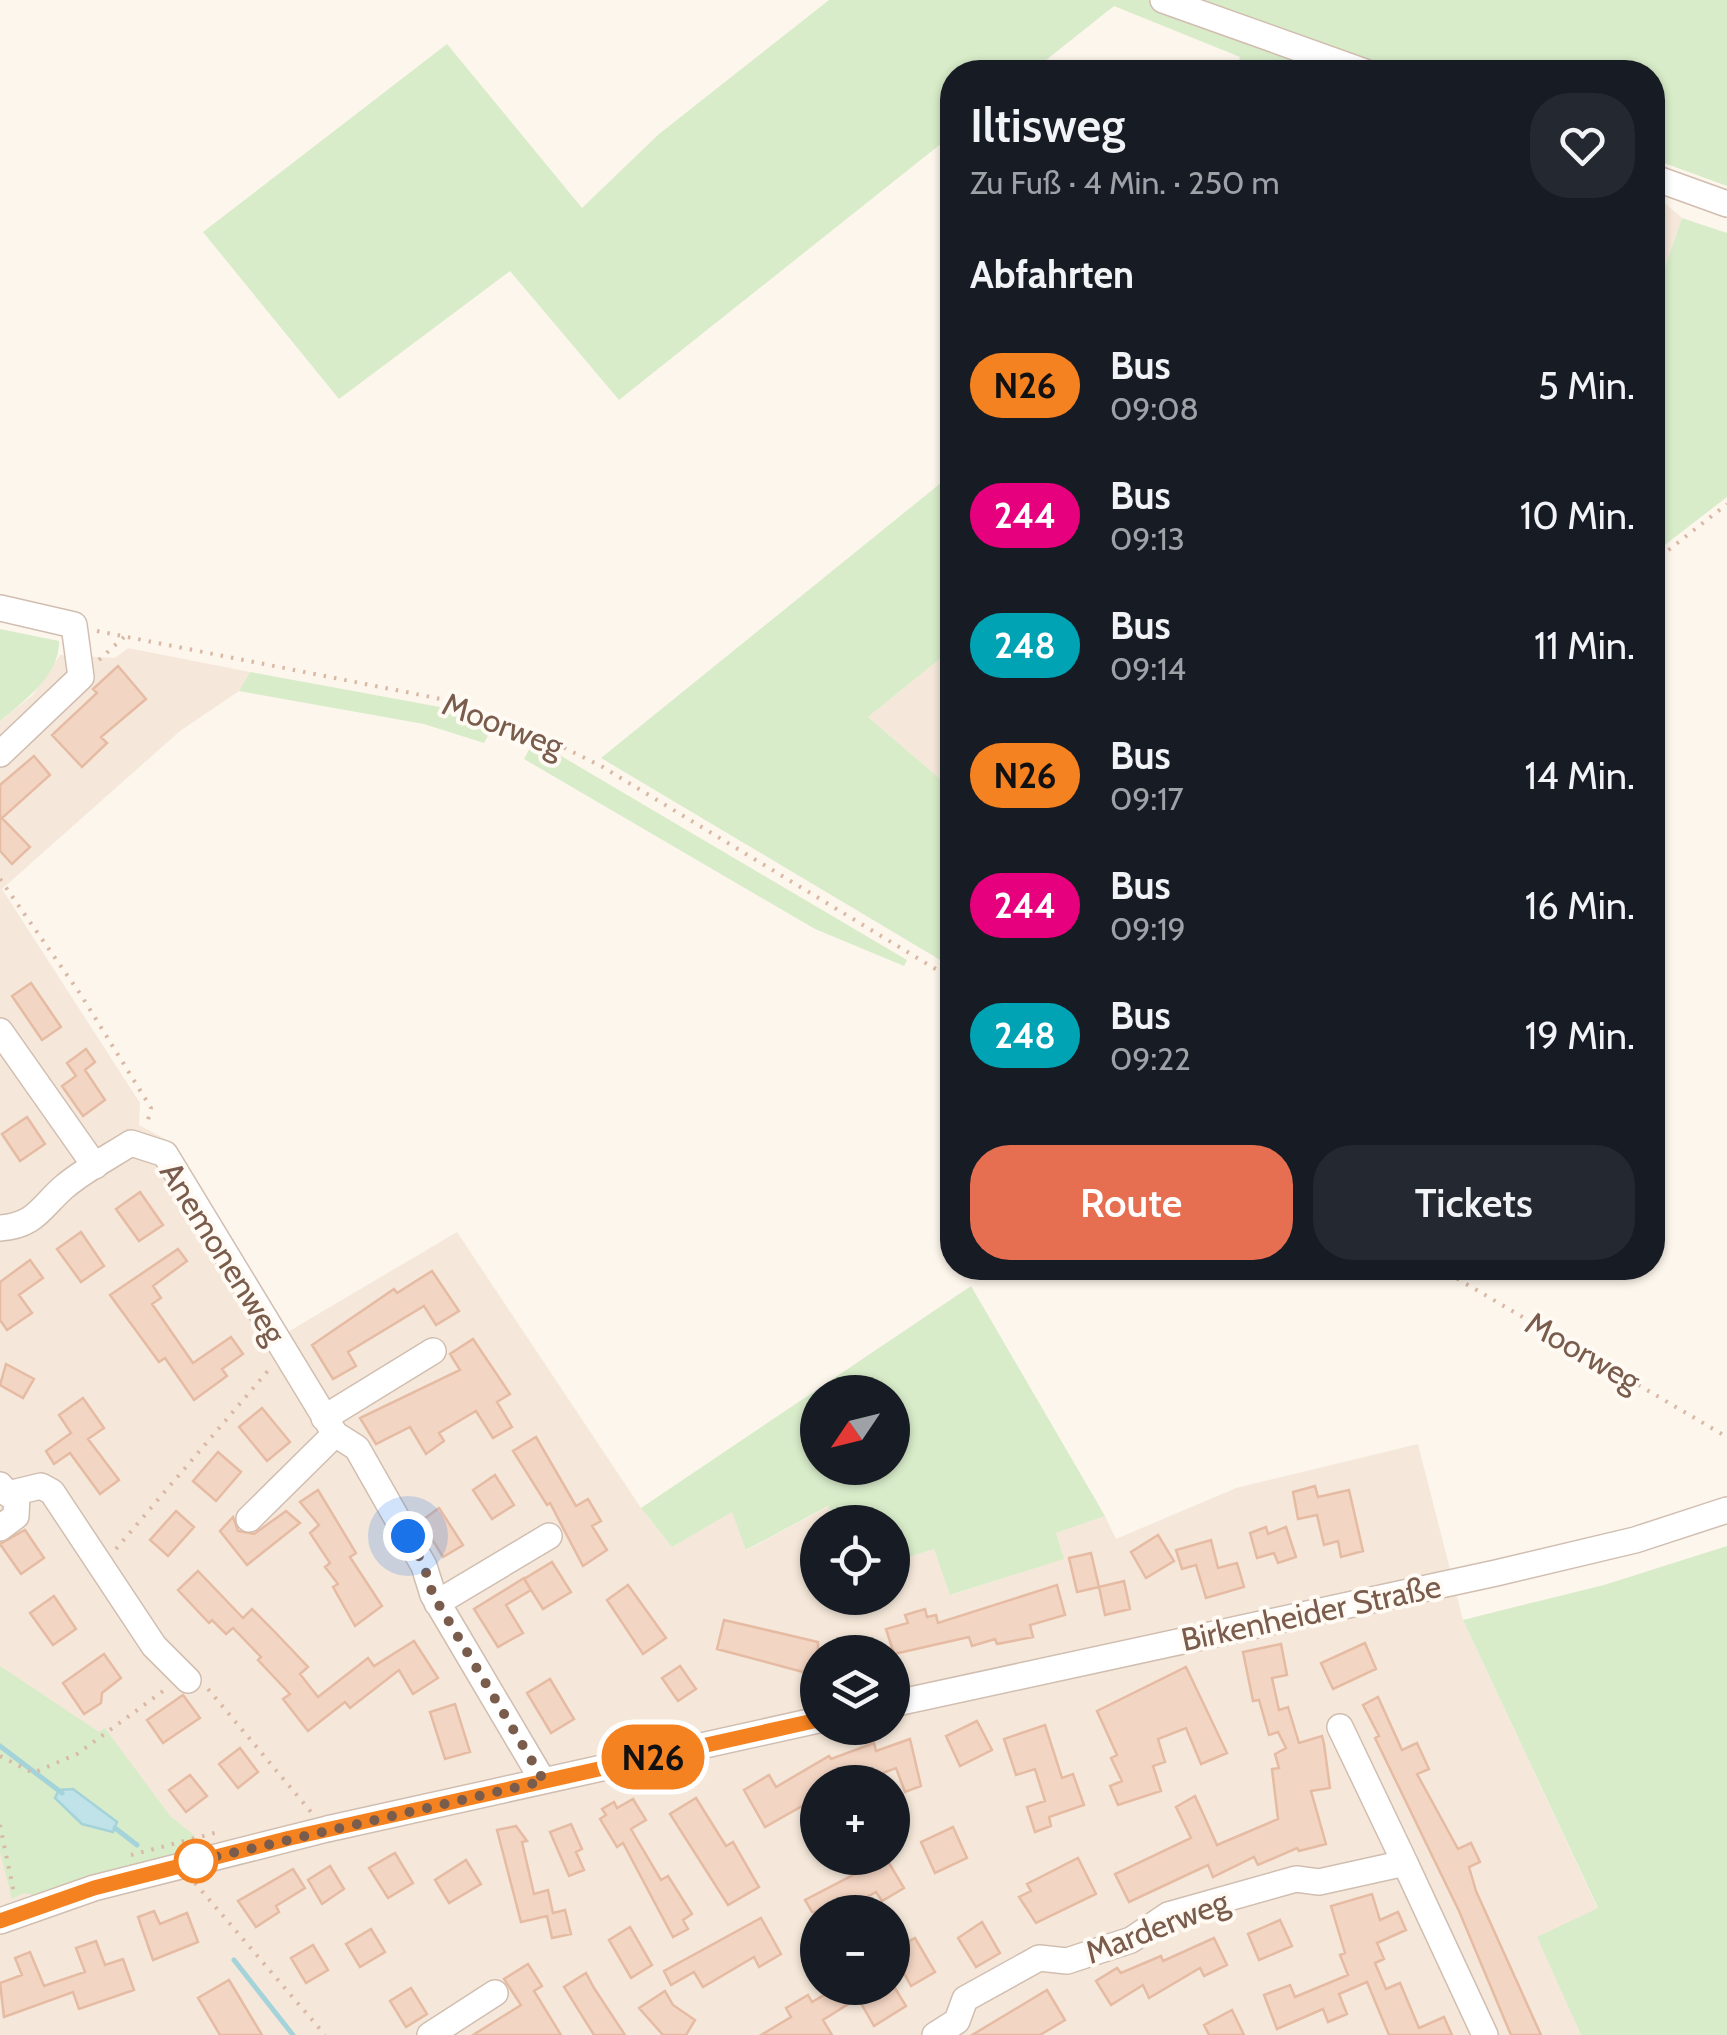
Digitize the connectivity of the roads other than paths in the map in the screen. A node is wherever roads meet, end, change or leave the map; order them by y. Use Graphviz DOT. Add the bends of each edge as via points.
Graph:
graph roads {
  1 [pos="1163,0"];
  2 [pos="1331,60"];
  3 [pos="1665,182"];
  4 [pos="1727,204"];
  5 [pos="0,608"];
  6 [pos="0,754"];
  7 [pos="0,1032"];
  8 [pos="95,1166"];
  9 [pos="0,1228"];
  10 [pos="433,1351"];
  11 [pos="330,1426"];
  12 [pos="8,1490"];
  13 [pos="1727,1510"];
  14 [pos="249,1519"];
  15 [pos="0,1528"];
  16 [pos="548,1536"];
  17 [pos="437,1603"];
  18 [pos="186,1679"];
  19 [pos="910,1700"];
  20 [pos="800,1724"];
  21 [pos="1340,1727"];
  22 [pos="544,1781"];
  23 [pos="1406,1863"];
  24 [pos="9,1917"];
  25 [pos="496,1993"];
  26 [pos="430,2035"];
  27 [pos="935,2035"];
  28 [pos="1484,2035"];
  1 -- 2 [label="street"];
  3 -- 4 [label="street"];
  5 -- 6 [label="street" via="74,625 81,677"];
  7 -- 8 [label="street"];
  8 -- 9 [label="street, Anemonenweg" via="31,1221"];
  8 -- 11 [label="street, Anemonenweg" via="131,1143 165,1154"];
  10 -- 11 [label="street"];
  11 -- 14 [label="street"];
  11 -- 17 [label="street, Anemonenweg" via="357,1448 424,1566"];
  12 -- 15 [label="street" via="16,1516"];
  12 -- 18 [label="street" via="41,1486 52,1492 154,1646"];
  13 -- 19 [label="street, Birkenheider Straße" via="1496,1573"];
  16 -- 17 [label="street"];
  17 -- 22 [label="street, Anemonenweg"];
  20 -- 22 [label="street"];
  21 -- 23 [label="street"];
  22 -- 24 [label="street" via="180,1865"];
  23 -- 27 [label="street, Marderweg" via="1319,1882 1296,1879 1168,1915 1131,1940 1067,1961 1039,1958 966,1999 957,2021"];
  23 -- 28 [label="street"];
  25 -- 26 [label="street"];
}
